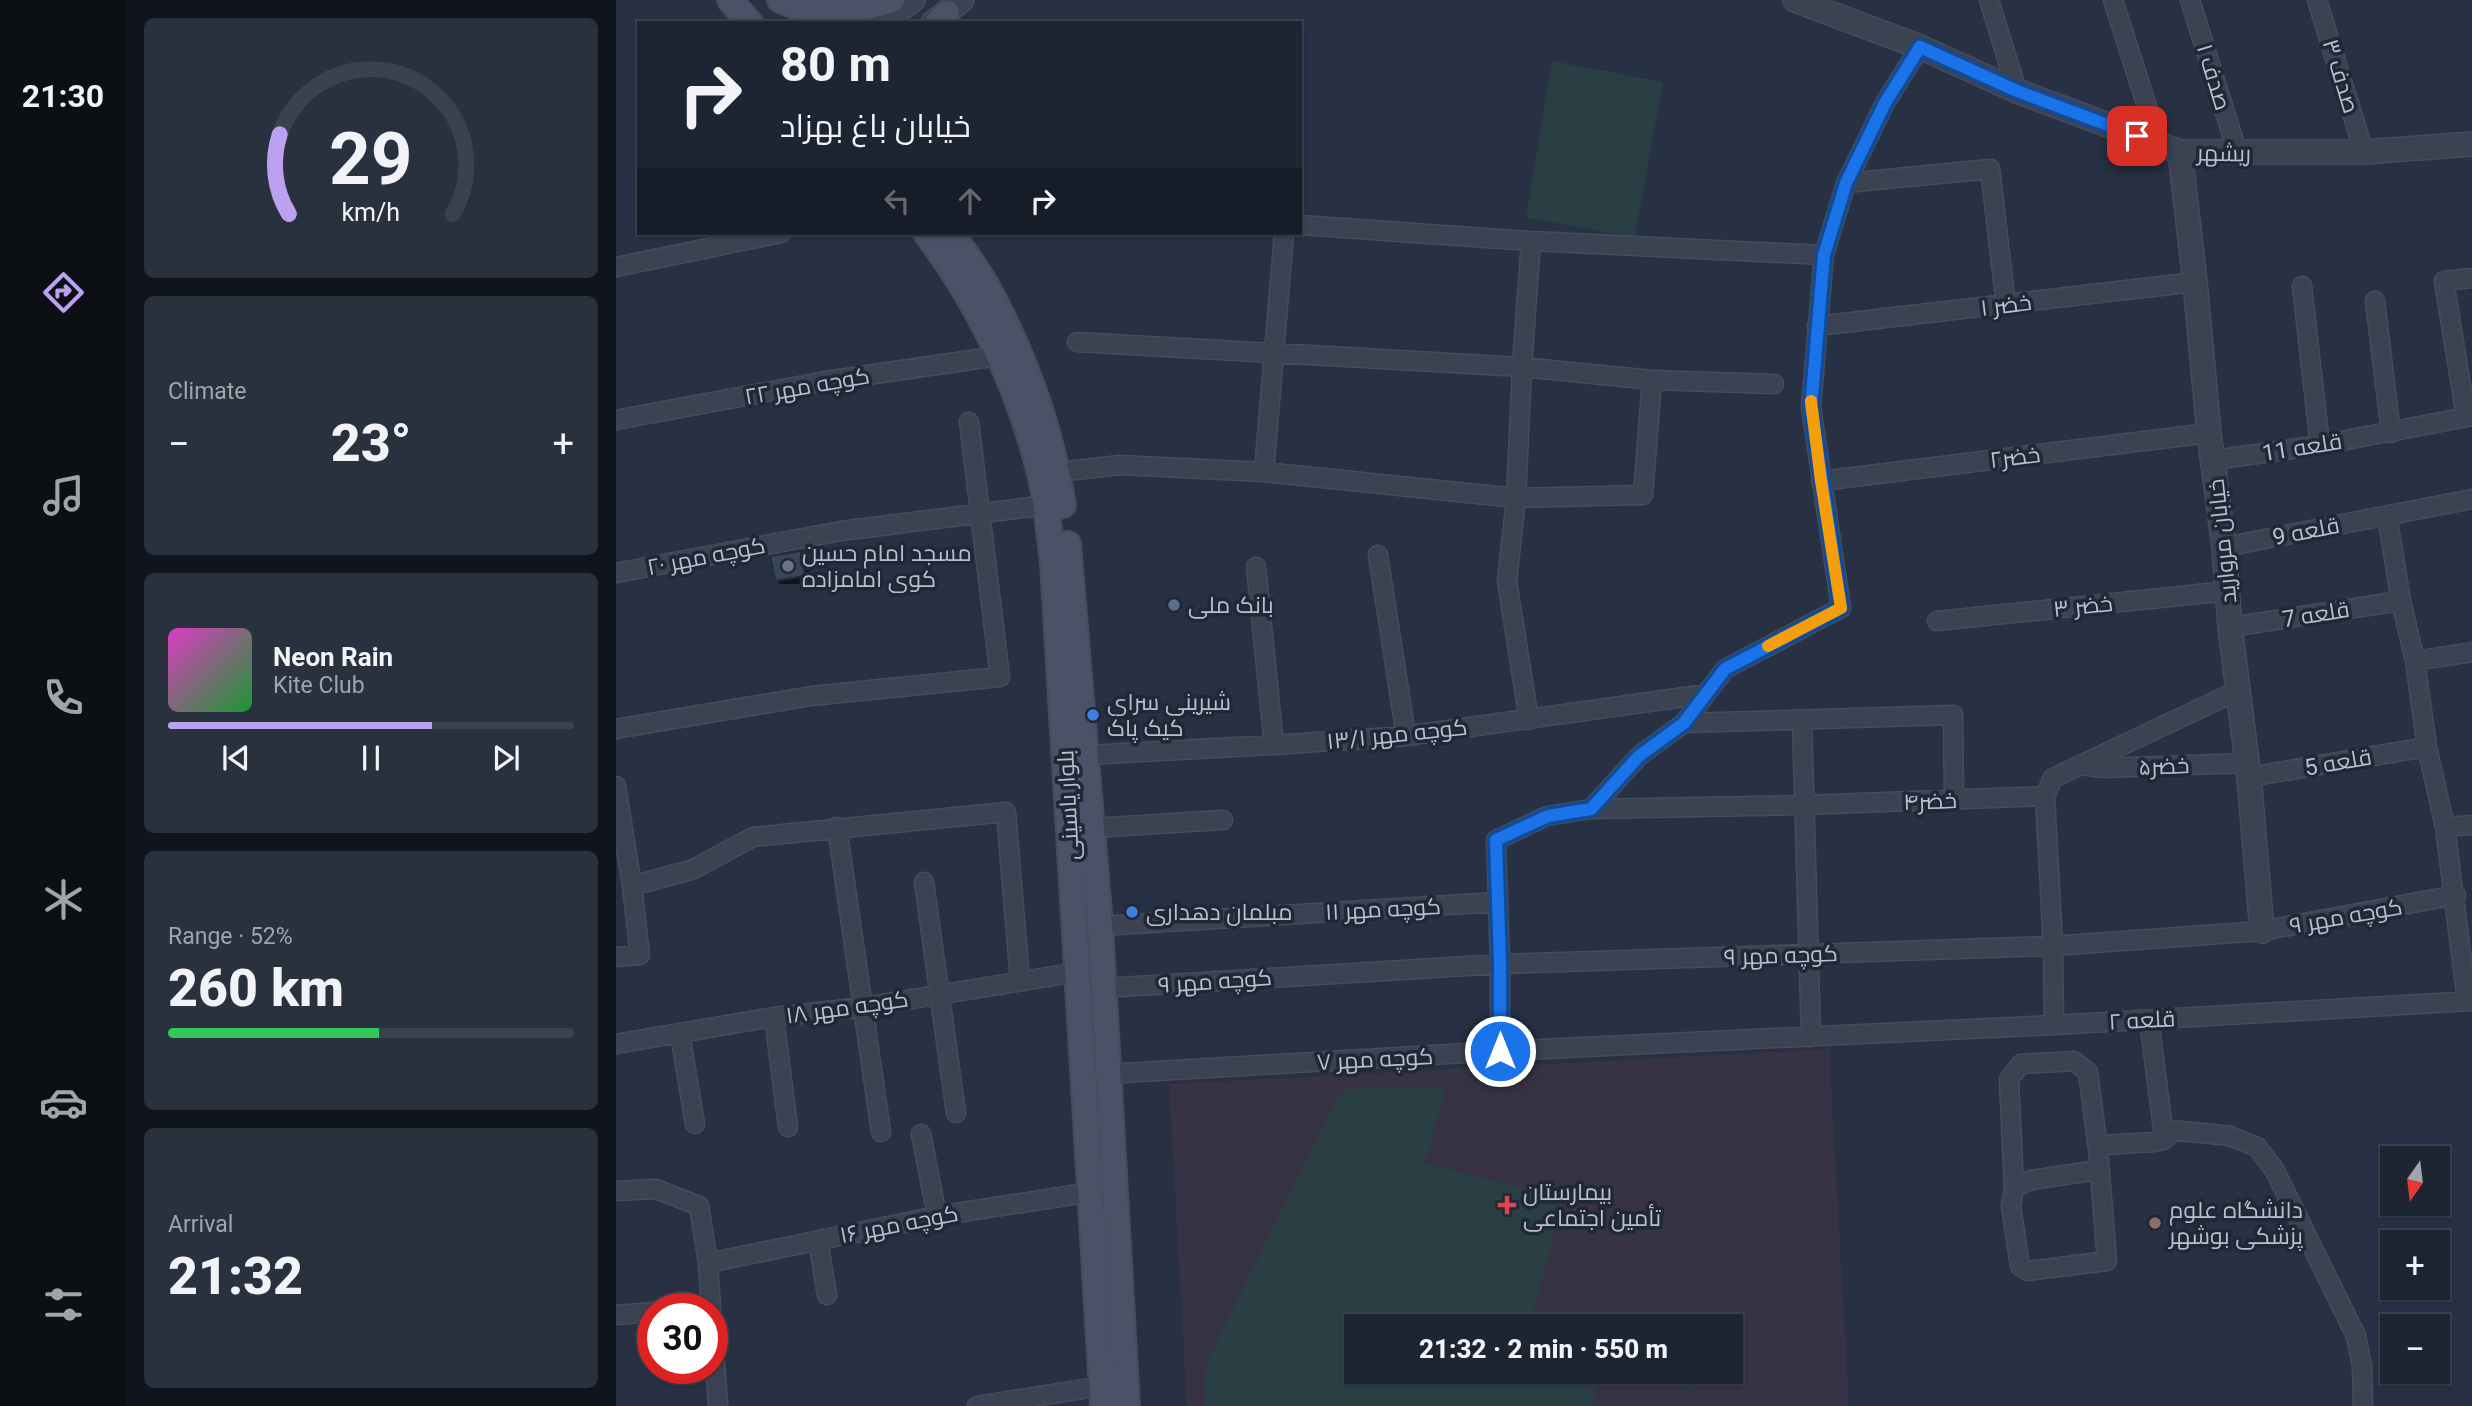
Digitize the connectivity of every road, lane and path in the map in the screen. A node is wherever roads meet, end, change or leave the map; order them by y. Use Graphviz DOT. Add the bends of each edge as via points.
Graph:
graph roads {
  1 [pos="730,0"];
  2 [pos="764,0"];
  3 [pos="780,0"];
  4 [pos="892,0"];
  5 [pos="913,0"];
  6 [pos="1795,0"];
  7 [pos="1989,0"];
  8 [pos="2113,0"];
  9 [pos="2190,0"];
  10 [pos="2317,0"];
  11 [pos="748,21"];
  12 [pos="781,21"];
  13 [pos="883,21"];
  14 [pos="1920,47"];
  15 [pos="2017,91"];
  16 [pos="2472,144"];
  17 [pos="2169,148"];
  18 [pos="2364,152"];
  19 [pos="2238,153"];
  20 [pos="1846,183"];
  21 [pos="1302,225"];
  22 [pos="771,235"];
  23 [pos="927,235"];
  24 [pos="952,235"];
  25 [pos="1284,235"];
  26 [pos="1531,241"];
  27 [pos="1824,255"];
  28 [pos="616,267"];
  29 [pos="2472,278"];
  30 [pos="2196,282"];
  31 [pos="2302,286"];
  32 [pos="2375,301"];
  33 [pos="2006,305"];
  34 [pos="1817,326"];
  35 [pos="1077,342"];
  36 [pos="1273,354"];
  37 [pos="999,356"];
  38 [pos="1522,367"];
  39 [pos="1652,380"];
  40 [pos="1774,384"];
  41 [pos="2469,416"];
  42 [pos="616,420"];
  43 [pos="969,422"];
  44 [pos="2209,433"];
  45 [pos="2391,433"];
  46 [pos="2320,445"];
  47 [pos="2214,460"];
  48 [pos="1058,472"];
  49 [pos="1264,472"];
  50 [pos="1821,481"];
  51 [pos="1516,498"];
  52 [pos="2472,499"];
  53 [pos="1046,505"];
  54 [pos="981,514"];
  55 [pos="2387,515"];
  56 [pos="2224,547"];
  57 [pos="1378,555"];
  58 [pos="1256,566"];
  59 [pos="616,573"];
  60 [pos="2228,591"];
  61 [pos="2401,601"];
  62 [pos="1937,621"];
  63 [pos="2230,627"];
  64 [pos="2472,652"];
  65 [pos="2414,661"];
  66 [pos="2237,691"];
  67 [pos="1706,694"];
  68 [pos="1529,720"];
  69 [pos="1802,721"];
  70 [pos="1684,723"];
  71 [pos="616,729"];
  72 [pos="1406,736"];
  73 [pos="1273,746"];
  74 [pos="2427,747"];
  75 [pos="1086,755"];
  76 [pos="2081,765"];
  77 [pos="2248,770"];
  78 [pos="616,786"];
  79 [pos="2045,796"];
  80 [pos="1954,800"];
  81 [pos="1804,806"];
  82 [pos="1591,809"];
  83 [pos="618,814"];
  84 [pos="1223,820"];
  85 [pos="2472,825"];
  86 [pos="837,827"];
  87 [pos="2445,827"];
  88 [pos="1092,828"];
  89 [pos="924,882"];
  90 [pos="632,886"];
  91 [pos="2455,895"];
  92 [pos="1498,902"];
  93 [pos="1100,926"];
  94 [pos="2262,931"];
  95 [pos="2053,946"];
  96 [pos="1810,955"];
  97 [pos="616,957"];
  98 [pos="1500,964"];
  99 [pos="1078,972"];
  100 [pos="1020,981"];
  101 [pos="1104,988"];
  102 [pos="940,994"];
  103 [pos="2470,1001"];
  104 [pos="863,1007"];
  105 [pos="774,1017"];
  106 [pos="2149,1020"];
  107 [pos="2054,1025"];
  108 [pos="680,1034"];
  109 [pos="1811,1037"];
  110 [pos="616,1044"];
  111 [pos="1500,1051"];
  112 [pos="1107,1074"];
  113 [pos="956,1114"];
  114 [pos="695,1124"];
  115 [pos="788,1127"];
  116 [pos="881,1132"];
  117 [pos="2173,1132"];
  118 [pos="921,1134"];
  119 [pos="2098,1149"];
  120 [pos="2098,1170"];
  121 [pos="2014,1188"];
  122 [pos="616,1191"];
  123 [pos="1092,1192"];
  124 [pos="937,1216"];
  125 [pos="818,1240"];
  126 [pos="708,1263"];
  127 [pos="710,1293"];
  128 [pos="827,1295"];
  129 [pos="1110,1305"];
  130 [pos="637,1313"];
  131 [pos="616,1315"];
  132 [pos="717,1384"];
  133 [pos="1103,1396"];
  134 [pos="718,1406"];
  135 [pos="977,1406"];
  136 [pos="1127,1406"];
  137 [pos="2363,1406"];
  1 -- 11 [label="main road"];
  2 -- 12 [label="main road"];
  3 -- 4 [label="main road" via="814,12 838,13"];
  5 -- 13 [label="street"];
  6 -- 14 [label="street, ریشهر"];
  7 -- 15 [label="street"];
  8 -- 17 [label="street"];
  9 -- 19 [label="street, صدف ۱"];
  10 -- 18 [label="street, صدف ۳"];
  14 -- 15 [label="street, ریشهر"];
  14 -- 20 [label="street" via="1885,103"];
  15 -- 17 [label="street, ریشهر"];
  16 -- 18 [label="street, ریشهر"];
  17 -- 19 [label="street, ریشهر"];
  17 -- 30 [label="street, خیابان مروارید"];
  18 -- 19 [label="street, ریشهر"];
  20 -- 27 [label="street"];
  20 -- 33 [label="street" via="1990,169"];
  21 -- 26 [label="street"];
  22 -- 28 [label="street"];
  23 -- 37 [label="main road, بلوار یاسینی" via="981,316"];
  24 -- 48 [label="main road, بلوار یاسینی" via="992,294 1019,354 1041,409"];
  25 -- 36 [label="street"];
  26 -- 27 [label="street"];
  26 -- 38 [label="street"];
  27 -- 34 [label="street"];
  29 -- 41 [label="street" via="2444,281"];
  30 -- 33 [label="street, خضر ۱"];
  30 -- 44 [label="street, خیابان مروارید"];
  31 -- 46 [label="street"];
  32 -- 45 [label="street"];
  33 -- 34 [label="street, خضر ۱"];
  34 -- 50 [label="street" via="1811,407"];
  35 -- 36 [label="street"];
  36 -- 38 [label="street"];
  36 -- 49 [label="street"];
  37 -- 42 [label="street, کوچه مهر ۲۲" via="826,381"];
  37 -- 53 [label="main road, بلوار یاسینی" via="1030,438"];
  38 -- 39 [label="street"];
  38 -- 51 [label="street"];
  39 -- 40 [label="street"];
  39 -- 51 [label="street" via="1643,495"];
  41 -- 45 [label="street, قلعه 11"];
  43 -- 54 [label="street"];
  44 -- 47 [label="street, خیابان مروارید"];
  44 -- 50 [label="street, خضر۲"];
  45 -- 46 [label="street, قلعه 11"];
  46 -- 47 [label="street, قلعه 11"];
  47 -- 56 [label="street, خیابان مروارید"];
  48 -- 49 [label="street" via="1121,465"];
  48 -- 75 [label="main road, بلوار یاسینی"];
  49 -- 51 [label="street"];
  50 -- 67 [label="street" via="1841,608 1725,669"];
  51 -- 68 [label="street" via="1507,581"];
  52 -- 55 [label="street, قلعه 9"];
  53 -- 54 [label="street, کوچه مهر ۲۰"];
  53 -- 99 [label="main road, بلوار یاسینی" via="1054,563"];
  54 -- 59 [label="street, کوچه مهر ۲۰" via="841,531"];
  54 -- 71 [label="street" via="1000,677 811,696"];
  55 -- 56 [label="street, قلعه 9"];
  55 -- 61 [label="street"];
  56 -- 60 [label="street, خیابان مروارید"];
  57 -- 72 [label="street"];
  58 -- 73 [label="street"];
  60 -- 62 [label="street, خضر ۳"];
  60 -- 63 [label="street, خیابان مروارید"];
  61 -- 63 [label="street, قلعه 7"];
  61 -- 65 [label="street"];
  63 -- 66 [label="street, خیابان مروارید"];
  64 -- 65 [label="street"];
  65 -- 74 [label="street"];
  66 -- 76 [label="street"];
  66 -- 77 [label="street, خیابان مروارید"];
  67 -- 68 [label="street, کوچه مهر ۱۳/۱"];
  67 -- 70 [label="street"];
  68 -- 72 [label="street, کوچه مهر ۱۳/۱"];
  69 -- 70 [label="street"];
  69 -- 80 [label="street" via="1953,715"];
  69 -- 81 [label="street"];
  70 -- 82 [label="street" via="1639,756"];
  72 -- 73 [label="street, کوچه مهر ۱۳/۱"];
  73 -- 75 [label="street, کوچه مهر ۱۳/۱"];
  74 -- 77 [label="street, قلعه 5"];
  74 -- 87 [label="street"];
  75 -- 88 [label="main road, بلوار یاسینی"];
  76 -- 77 [label="street, خضر۵"];
  76 -- 79 [label="street" via="2053,778"];
  77 -- 94 [label="street, خیابان مروارید"];
  78 -- 83 [label="street"];
  79 -- 80 [label="street, خضر۴"];
  79 -- 95 [label="street"];
  80 -- 81 [label="street, خضر۴"];
  81 -- 82 [label="street, خضر۴"];
  81 -- 96 [label="street"];
  82 -- 92 [label="street, خضر۴" via="1548,816 1496,840"];
  83 -- 90 [label="street"];
  84 -- 88 [label="street"];
  85 -- 87 [label="street"];
  86 -- 90 [label="street" via="753,837 694,869"];
  86 -- 100 [label="street" via="1006,812"];
  86 -- 104 [label="street"];
  87 -- 91 [label="street"];
  88 -- 93 [label="main road, بلوار یاسینی"];
  89 -- 102 [label="street"];
  90 -- 97 [label="street" via="640,955"];
  91 -- 94 [label="street, کوچه مهر ۹"];
  91 -- 103 [label="street"];
  92 -- 93 [label="street, کوچه مهر ۱۱"];
  92 -- 98 [label="street"];
  93 -- 101 [label="main road, بلوار یاسینی"];
  94 -- 95 [label="street, کوچه مهر ۹"];
  95 -- 96 [label="street, کوچه مهر ۹"];
  95 -- 107 [label="street"];
  96 -- 98 [label="street, کوچه مهر ۹"];
  96 -- 109 [label="street"];
  98 -- 101 [label="street, کوچه مهر ۹"];
  98 -- 111 [label="street"];
  99 -- 100 [label="street, کوچه مهر ۱۸"];
  99 -- 123 [label="main road, بلوار یاسینی"];
  100 -- 102 [label="street, کوچه مهر ۱۸"];
  101 -- 112 [label="main road, بلوار یاسینی"];
  102 -- 104 [label="street, کوچه مهر ۱۸"];
  102 -- 113 [label="street"];
  103 -- 106 [label="street, قلعه ۲"];
  104 -- 105 [label="street, کوچه مهر ۱۸"];
  104 -- 116 [label="street"];
  105 -- 108 [label="street, کوچه مهر ۱۸"];
  105 -- 115 [label="street"];
  106 -- 107 [label="street, قلعه ۲"];
  106 -- 117 [label="street" via="2163,1129"];
  107 -- 109 [label="street, قلعه ۲"];
  108 -- 110 [label="street, کوچه مهر ۱۸"];
  108 -- 114 [label="street"];
  109 -- 111 [label="street, کوچه مهر ۷"];
  111 -- 112 [label="street, کوچه مهر ۷"];
  112 -- 129 [label="main road, بلوار یاسینی"];
  117 -- 119 [label="street" via="2164,1140"];
  117 -- 137 [label="street" via="2230,1136 2257,1147 2274,1169 2356,1336"];
  118 -- 124 [label="street"];
  119 -- 120 [label="street"];
  119 -- 121 [label="street" via="2088,1072 2074,1061 2021,1064 2009,1079"];
  120 -- 121 [label="street" via="2031,1180"];
  120 -- 121 [label="street" via="2107,1261 2028,1271 2020,1266 2011,1206"];
  122 -- 126 [label="street" via="656,1189 699,1206"];
  123 -- 124 [label="street, کوچه مهر ۱۶"];
  123 -- 129 [label="main road, بلوار یاسینی"];
  124 -- 125 [label="street, کوچه مهر ۱۶"];
  125 -- 126 [label="street, کوچه مهر ۱۶"];
  125 -- 128 [label="street"];
  126 -- 127 [label="street"];
  129 -- 133 [label="main road, بلوار یاسینی"];
  129 -- 136 [label="main road, بلوار یاسینی"];
  130 -- 131 [label="street"];
  132 -- 134 [label="street"];
  133 -- 135 [label="street"];
}
